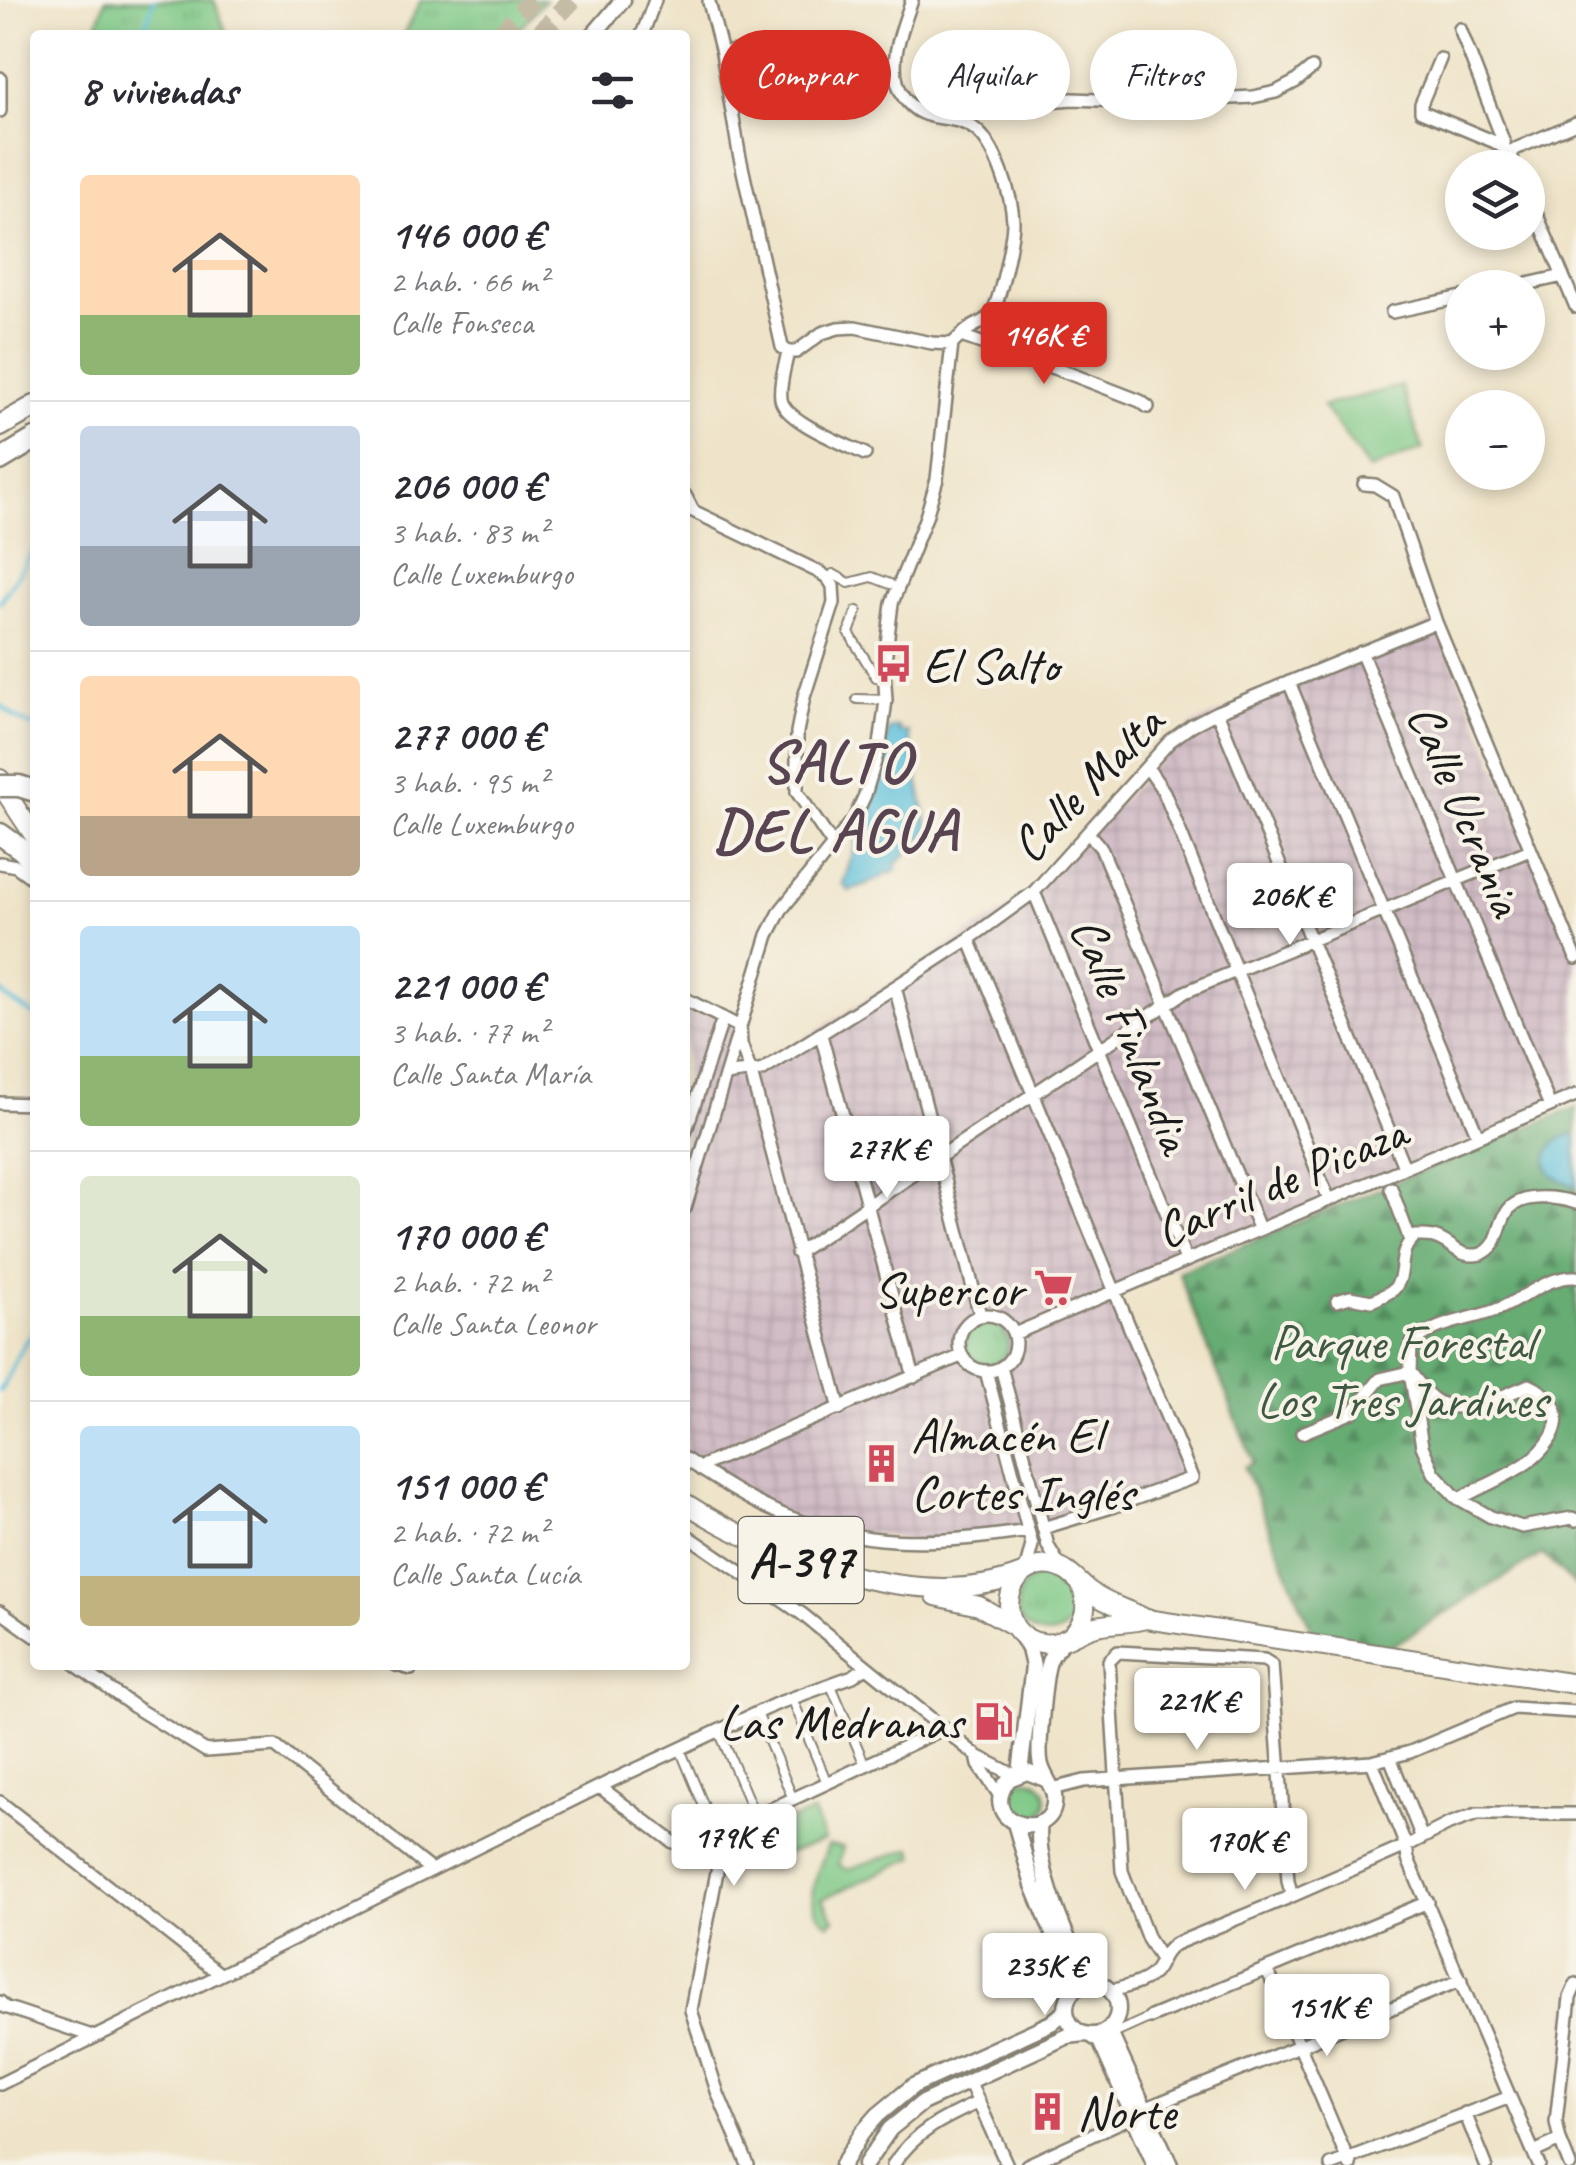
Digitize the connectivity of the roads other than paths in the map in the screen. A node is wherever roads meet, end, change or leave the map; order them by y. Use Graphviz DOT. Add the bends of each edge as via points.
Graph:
graph roads {
  1 [pos="623,0"];
  2 [pos="655,0"];
  3 [pos="912,0"];
  4 [pos="709,2"];
  5 [pos="1460,29"];
  6 [pos="597,30"];
  7 [pos="644,30"];
  8 [pos="720,45"];
  9 [pos="1440,59"];
  10 [pos="1312,68"];
  11 [pos="0,78"];
  12 [pos="0,111"];
  13 [pos="733,120"];
  14 [pos="960,121"];
  15 [pos="1576,123"];
  16 [pos="1507,150"];
  17 [pos="1545,234"];
  18 [pos="1563,276"];
  19 [pos="1545,280"];
  20 [pos="1445,301"];
  21 [pos="1576,306"];
  22 [pos="1392,312"];
  23 [pos="956,340"];
  24 [pos="788,352"];
  25 [pos="1148,407"];
  26 [pos="30,409"];
  27 [pos="0,426"];
  28 [pos="30,442"];
  29 [pos="865,454"];
  30 [pos="0,460"];
  31 [pos="1364,484"];
  32 [pos="690,505"];
  33 [pos="833,574"];
  34 [pos="890,584"];
  35 [pos="856,611"];
  36 [pos="1436,622"];
  37 [pos="1361,652"];
  38 [pos="885,679"];
  39 [pos="1288,682"];
  40 [pos="857,699"];
  41 [pos="886,700"];
  42 [pos="1217,712"];
  43 [pos="1147,767"];
  44 [pos="0,782"];
  45 [pos="30,789"];
  46 [pos="30,831"];
  47 [pos="1088,833"];
  48 [pos="0,834"];
  49 [pos="833,844"];
  50 [pos="1530,850"];
  51 [pos="30,857"];
  52 [pos="0,863"];
  53 [pos="30,876"];
  54 [pos="1456,880"];
  55 [pos="1034,892"];
  56 [pos="1383,910"];
  57 [pos="969,939"];
  58 [pos="1310,941"];
  59 [pos="1576,958"];
  60 [pos="1237,972"];
  61 [pos="896,987"];
  62 [pos="690,1001"];
  63 [pos="1166,1005"];
  64 [pos="722,1018"];
  65 [pos="740,1026"];
  66 [pos="820,1035"];
  67 [pos="1098,1050"];
  68 [pos="751,1073"];
  69 [pos="725,1076"];
  70 [pos="1576,1095"];
  71 [pos="1032,1096"];
  72 [pos="0,1103"];
  73 [pos="30,1104"];
  74 [pos="1550,1106"];
  75 [pos="690,1117"];
  76 [pos="1478,1136"];
  77 [pos="940,1156"];
  78 [pos="1404,1167"];
  79 [pos="690,1179"];
  80 [pos="1390,1188"];
  81 [pos="1329,1200"];
  82 [pos="1576,1203"];
  83 [pos="867,1207"];
  84 [pos="1259,1228"];
  85 [pos="1410,1240"];
  86 [pos="797,1253"];
  87 [pos="1186,1260"];
  88 [pos="1576,1277"];
  89 [pos="1114,1292"];
  90 [pos="1337,1301"];
  91 [pos="980,1316"];
  92 [pos="1014,1334"];
  93 [pos="961,1356"];
  94 [pos="1002,1366"];
  95 [pos="986,1371"];
  96 [pos="1410,1372"];
  97 [pos="914,1378"];
  98 [pos="840,1409"];
  99 [pos="1302,1434"];
  100 [pos="690,1462"];
  101 [pos="701,1470"];
  102 [pos="1460,1499"];
  103 [pos="690,1506"];
  104 [pos="1576,1520"];
  105 [pos="1042,1528"];
  106 [pos="1028,1531"];
  107 [pos="690,1537"];
  108 [pos="1060,1568"];
  109 [pos="1024,1573"];
  110 [pos="1080,1583"];
  111 [pos="926,1589"];
  112 [pos="0,1611"];
  113 [pos="1146,1619"];
  114 [pos="1017,1629"];
  115 [pos="30,1632"];
  116 [pos="1068,1637"];
  117 [pos="866,1667"];
  118 [pos="83,1670"];
  119 [pos="830,1683"];
  120 [pos="1576,1684"];
  121 [pos="792,1698"];
  122 [pos="1576,1712"];
  123 [pos="757,1713"];
  124 [pos="945,1728"];
  125 [pos="719,1731"];
  126 [pos="680,1749"];
  127 [pos="976,1756"];
  128 [pos="1390,1757"];
  129 [pos="1372,1762"];
  130 [pos="865,1766"];
  131 [pos="1280,1768"];
  132 [pos="1017,1774"];
  133 [pos="1116,1778"];
  134 [pos="828,1783"];
  135 [pos="1048,1784"];
  136 [pos="600,1787"];
  137 [pos="1000,1796"];
  138 [pos="793,1799"];
  139 [pos="0,1802"];
  140 [pos="1576,1814"];
  141 [pos="755,1816"];
  142 [pos="1015,1823"];
  143 [pos="1040,1823"];
  144 [pos="713,1836"];
  145 [pos="1422,1838"];
  146 [pos="1406,1846"];
  147 [pos="431,1870"];
  148 [pos="1292,1896"];
  149 [pos="1428,1902"];
  150 [pos="1160,1958"];
  151 [pos="1267,1969"];
  152 [pos="220,1974"];
  153 [pos="1460,1980"];
  154 [pos="1094,1983"];
  155 [pos="1576,1984"];
  156 [pos="1076,1989"];
  157 [pos="1110,1991"];
  158 [pos="0,2002"];
  159 [pos="1066,2011"];
  160 [pos="1151,2017"];
  161 [pos="1111,2031"];
  162 [pos="1088,2034"];
  163 [pos="95,2037"];
  164 [pos="1298,2044"];
  165 [pos="969,2082"];
  166 [pos="0,2084"];
  167 [pos="1510,2097"];
  168 [pos="979,2102"];
  169 [pos="1138,2112"];
  170 [pos="1465,2114"];
  171 [pos="1560,2140"];
  172 [pos="1534,2152"];
  173 [pos="1348,2162"];
  174 [pos="748,2165"];
  175 [pos="842,2165"];
  176 [pos="864,2165"];
  177 [pos="892,2165"];
  178 [pos="1007,2165"];
  179 [pos="1027,2165"];
  180 [pos="1155,2165"];
  181 [pos="1170,2165"];
  182 [pos="1331,2165"];
  183 [pos="1486,2165"];
  184 [pos="1539,2165"];
  185 [pos="1570,2165"];
  1 -- 6 [label="street"];
  2 -- 7 [label="street"];
  3 -- 14 [label="street" via="895,60 902,94 922,114"];
  4 -- 8 [label="street"];
  5 -- 16 [label="street"];
  9 -- 16 [label="street" via="1422,111"];
  10 -- 14 [label="street" via="1276,92 1253,96 970,102"];
  11 -- 12 [label="street"];
  13 -- 24 [label="street" via="778,334"];
  14 -- 23 [label="street" via="993,153 1013,220 992,314"];
  15 -- 16 [label="street"];
  17 -- 18 [label="street"];
  18 -- 19 [label="street"];
  18 -- 21 [label="street"];
  20 -- 22 [label="street"];
  23 -- 24 [label="street" via="932,343 838,328"];
  23 -- 25 [label="street" via="1068,373"];
  23 -- 38 [label="street" via="938,479 892,603"];
  24 -- 29 [label="street" via="785,408"];
  26 -- 27 [label="highway"];
  28 -- 30 [label="highway"];
  31 -- 36 [label="street" via="1394,496"];
  32 -- 49 [label="street" via="833,586 834,603 804,697 796,762 796,792"];
  33 -- 34 [label="street" via="849,583 872,578"];
  35 -- 38 [label="street" via="849,633 876,677"];
  36 -- 37 [label="street, Calle Malta"];
  36 -- 50 [label="street"];
  37 -- 39 [label="street, Calle Malta"];
  37 -- 54 [label="street, Calle Ucrania"];
  38 -- 41 [label="street"];
  39 -- 42 [label="street, Calle Malta"];
  39 -- 56 [label="street"];
  40 -- 41 [label="street"];
  41 -- 49 [label="street" via="865,795"];
  42 -- 43 [label="street, Calle Malta" via="1170,741"];
  42 -- 58 [label="street"];
  43 -- 47 [label="street, Calle Malta"];
  43 -- 60 [label="street" via="1164,792"];
  44 -- 45 [label="highway, bridge"];
  44 -- 46 [label="main road"];
  47 -- 55 [label="street, Calle Malta"];
  47 -- 63 [label="street" via="1101,848"];
  48 -- 51 [label="highway"];
  49 -- 65 [label="street" via="768,934"];
  50 -- 54 [label="street"];
  50 -- 59 [label="street"];
  52 -- 53 [label="street"];
  54 -- 56 [label="street"];
  54 -- 74 [label="street, Calle Ucrania"];
  55 -- 57 [label="street, Calle Malta"];
  55 -- 67 [label="street, Calle Finlandia"];
  56 -- 58 [label="street"];
  56 -- 76 [label="street"];
  57 -- 61 [label="street, Calle Malta"];
  57 -- 71 [label="street"];
  58 -- 60 [label="street"];
  58 -- 78 [label="street"];
  60 -- 63 [label="street"];
  60 -- 81 [label="street"];
  61 -- 66 [label="street, Calle Malta"];
  61 -- 77 [label="street"];
  62 -- 64 [label="street"];
  63 -- 67 [label="street"];
  63 -- 84 [label="street"];
  64 -- 65 [label="street"];
  64 -- 75 [label="street"];
  65 -- 68 [label="street"];
  65 -- 69 [label="street"];
  66 -- 68 [label="street, Calle Malta"];
  66 -- 83 [label="street"];
  67 -- 71 [label="street"];
  67 -- 87 [label="street, Calle Finlandia"];
  68 -- 69 [label="street"];
  68 -- 86 [label="street"];
  69 -- 79 [label="street"];
  70 -- 74 [label="street, Carril de Picaza"];
  71 -- 77 [label="street"];
  71 -- 89 [label="street"];
  72 -- 73 [label="street"];
  74 -- 76 [label="street, Carril de Picaza"];
  76 -- 78 [label="street, Carril de Picaza"];
  77 -- 83 [label="street"];
  77 -- 91 [label="street"];
  78 -- 81 [label="street, Carril de Picaza"];
  80 -- 85 [label="street"];
  81 -- 84 [label="street, Carril de Picaza"];
  82 -- 85 [label="street" via="1538,1199 1514,1205 1493,1246 1480,1254 1459,1253 1433,1237"];
  83 -- 86 [label="street"];
  83 -- 97 [label="street"];
  84 -- 87 [label="street, Carril de Picaza"];
  85 -- 90 [label="street" via="1395,1288 1372,1301"];
  86 -- 98 [label="street"];
  87 -- 89 [label="street, Carril de Picaza"];
  88 -- 96 [label="street" via="1419,1338 1412,1344"];
  89 -- 92 [label="street, Carril de Picaza"];
  89 -- 105 [label="street" via="1192,1478"];
  91 -- 92 [label="street" via="1002,1320"];
  91 -- 93 [label="street" via="963,1330"];
  92 -- 94 [label="street" via="1015,1348"];
  93 -- 95 [label="street"];
  93 -- 97 [label="street"];
  94 -- 95 [label="street"];
  94 -- 105 [label="street"];
  95 -- 106 [label="street"];
  96 -- 99 [label="street" via="1380,1379 1353,1412"];
  96 -- 102 [label="street" via="1427,1460"];
  96 -- 102 [label="street" via="1433,1400 1453,1406 1494,1400 1529,1385 1556,1407 1558,1422 1534,1458"];
  97 -- 98 [label="street"];
  98 -- 101 [label="street"];
  100 -- 101 [label="street"];
  101 -- 106 [label="street" via="769,1509 850,1535 926,1542"];
  102 -- 104 [label="street" via="1522,1527"];
  103 -- 111 [label="main road, A-397" via="786,1556"];
  105 -- 108 [label="street"];
  106 -- 109 [label="street" via="1032,1552"];
  107 -- 117 [label="street"];
  108 -- 109 [label="main road, A-397"];
  108 -- 110 [label="main road, A-397"];
  109 -- 111 [label="main road, A-397" via="985,1586"];
  109 -- 114 [label="main road" via="1009,1595"];
  110 -- 113 [label="main road, A-397"];
  110 -- 116 [label="main road" via="1085,1614"];
  111 -- 114 [label="main road, A-397" via="979,1606"];
  112 -- 115 [label="street"];
  113 -- 116 [label="main road, A-397"];
  113 -- 120 [label="main road, A-397"];
  114 -- 116 [label="main road, A-397" via="1041,1643"];
  114 -- 132 [label="street" via="1033,1666"];
  116 -- 135 [label="street" via="1047,1668 1039,1753"];
  117 -- 119 [label="street"];
  117 -- 124 [label="street"];
  118 -- 147 [label="street" via="206,1751 275,1746"];
  119 -- 121 [label="street"];
  119 -- 130 [label="street"];
  121 -- 123 [label="street"];
  121 -- 134 [label="street"];
  122 -- 128 [label="street" via="1514,1708"];
  123 -- 125 [label="street"];
  123 -- 138 [label="street"];
  124 -- 127 [label="street"];
  124 -- 130 [label="street"];
  125 -- 126 [label="street"];
  125 -- 141 [label="street"];
  126 -- 136 [label="street"];
  126 -- 144 [label="street"];
  127 -- 132 [label="street"];
  127 -- 137 [label="street"];
  128 -- 129 [label="street"];
  128 -- 145 [label="street"];
  129 -- 131 [label="street"];
  129 -- 146 [label="street"];
  130 -- 134 [label="street"];
  131 -- 133 [label="street"];
  131 -- 133 [label="street" via="1273,1668 1267,1660 1122,1651 1108,1661"];
  131 -- 148 [label="street"];
  132 -- 135 [label="street" via="1033,1773"];
  132 -- 137 [label="street"];
  133 -- 135 [label="street"];
  133 -- 150 [label="street" via="1122,1871"];
  134 -- 138 [label="street"];
  135 -- 143 [label="street" via="1052,1808"];
  136 -- 144 [label="street" via="673,1842 685,1846"];
  136 -- 147 [label="street"];
  137 -- 142 [label="street"];
  138 -- 141 [label="street"];
  139 -- 152 [label="street"];
  140 -- 145 [label="street" via="1478,1814"];
  141 -- 144 [label="street"];
  142 -- 143 [label="street"];
  142 -- 156 [label="street" via="1043,1914"];
  143 -- 154 [label="street" via="1048,1888"];
  144 -- 174 [label="street" via="718,1866 691,2010"];
  145 -- 146 [label="street"];
  146 -- 148 [label="street"];
  146 -- 149 [label="street"];
  147 -- 152 [label="street"];
  148 -- 150 [label="street" via="1175,1944"];
  149 -- 151 [label="street"];
  149 -- 153 [label="street"];
  150 -- 157 [label="street" via="1148,1977"];
  151 -- 160 [label="street"];
  151 -- 164 [label="street"];
  152 -- 163 [label="street"];
  153 -- 164 [label="street"];
  153 -- 167 [label="street"];
  154 -- 156 [label="street"];
  154 -- 157 [label="street"];
  155 -- 171 [label="street" via="1562,2054"];
  156 -- 159 [label="street"];
  157 -- 161 [label="street" via="1118,2008"];
  158 -- 163 [label="street"];
  159 -- 162 [label="street" via="1074,2028"];
  159 -- 175 [label="street" via="913,2086 862,2133"];
  160 -- 161 [label="street"];
  161 -- 162 [label="street"];
  161 -- 169 [label="street"];
  162 -- 165 [label="street" via="1068,2036"];
  162 -- 169 [label="street" via="1100,2041"];
  163 -- 166 [label="street"];
  164 -- 169 [label="street"];
  164 -- 173 [label="street"];
  165 -- 168 [label="street"];
  165 -- 176 [label="street" via="904,2116"];
  167 -- 170 [label="street"];
  167 -- 172 [label="street"];
  168 -- 177 [label="street" via="922,2132"];
  168 -- 178 [label="street"];
  169 -- 179 [label="street"];
  169 -- 180 [label="street"];
  169 -- 181 [label="street"];
  170 -- 173 [label="street"];
  170 -- 183 [label="street"];
  171 -- 172 [label="street"];
  171 -- 185 [label="street"];
  172 -- 184 [label="street"];
  173 -- 182 [label="street"];
}
